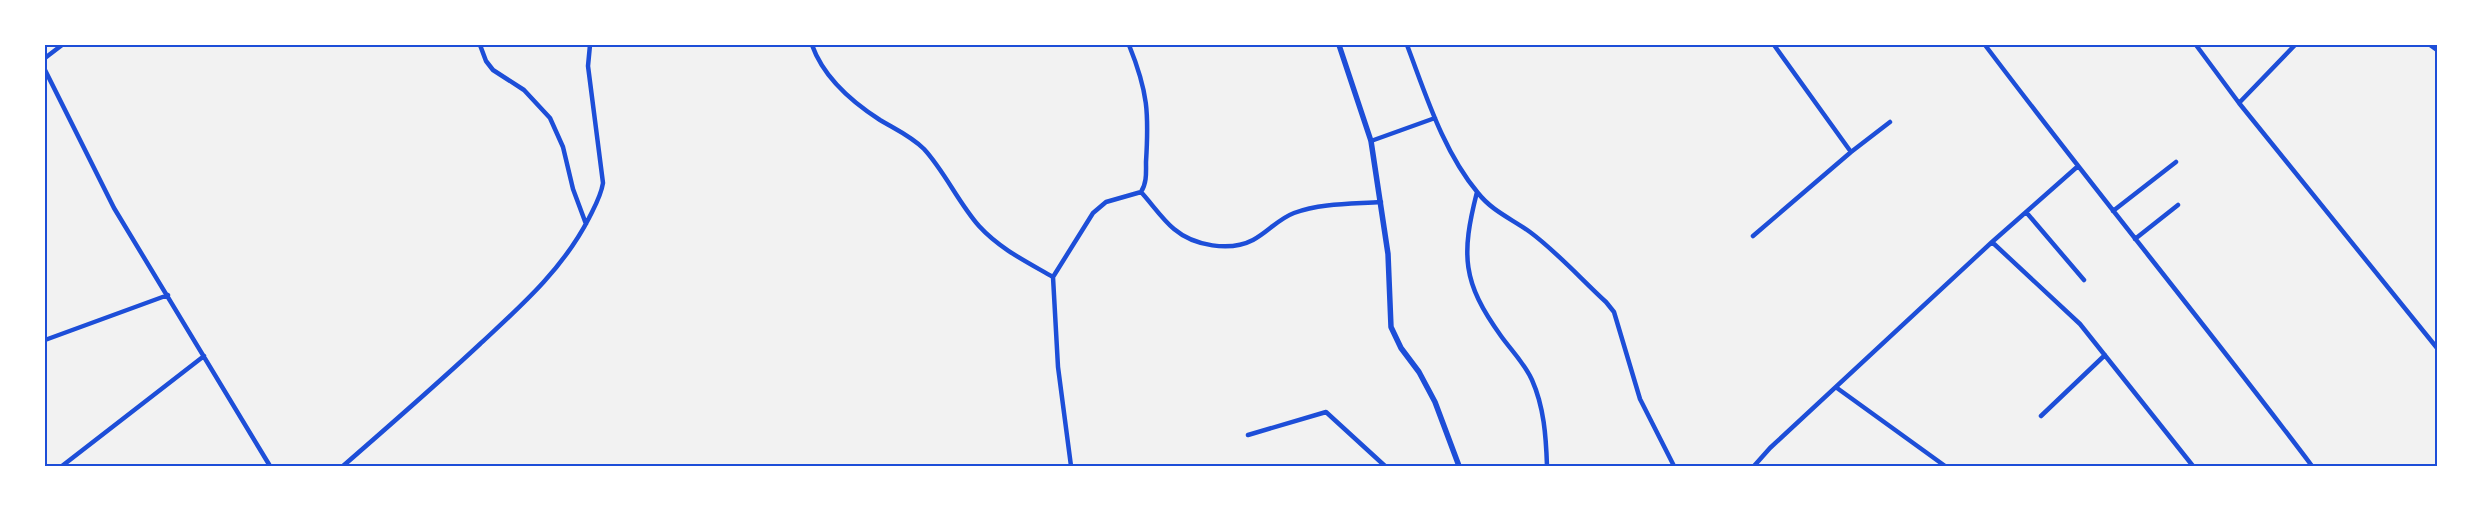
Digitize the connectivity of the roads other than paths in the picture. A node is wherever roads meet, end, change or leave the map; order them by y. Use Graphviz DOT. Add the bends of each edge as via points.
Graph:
graph roads {
  1 [pos="62,45"];
  2 [pos="480,45"];
  3 [pos="590,45"];
  4 [pos="812,45"];
  5 [pos="1129,45"];
  6 [pos="1339,45"];
  7 [pos="1407,45"];
  8 [pos="1774,45"];
  9 [pos="1985,45"];
  10 [pos="2196,45"];
  11 [pos="2295,45"];
  12 [pos="2430,45"];
  13 [pos="2437,50"];
  14 [pos="45,58"];
  15 [pos="45,70"];
  16 [pos="2239,103"];
  17 [pos="1435,118"];
  18 [pos="1890,122"];
  19 [pos="1371,142"];
  20 [pos="1851,152"];
  21 [pos="2176,162"];
  22 [pos="2077,167"];
  23 [pos="1141,192"];
  24 [pos="1477,192"];
  25 [pos="1381,202"];
  26 [pos="2178,205"];
  27 [pos="2113,211"];
  28 [pos="2026,212"];
  29 [pos="586,224"];
  30 [pos="1753,236"];
  31 [pos="2135,239"];
  32 [pos="1992,242"];
  33 [pos="1053,277"];
  34 [pos="2084,280"];
  35 [pos="168,295"];
  36 [pos="45,340"];
  37 [pos="2437,348"];
  38 [pos="2105,354"];
  39 [pos="204,356"];
  40 [pos="1837,388"];
  41 [pos="2041,416"];
  42 [pos="1248,434"];
  43 [pos="62,466"];
  44 [pos="270,466"];
  45 [pos="343,466"];
  46 [pos="1071,466"];
  47 [pos="1385,466"];
  48 [pos="1459,466"];
  49 [pos="1547,466"];
  50 [pos="1674,466"];
  51 [pos="1754,466"];
  52 [pos="1946,466"];
  53 [pos="2194,466"];
  54 [pos="2312,466"];
  1 -- 14 [label="street"];
  2 -- 29 [label="street" via="493,70 524,90 550,118 563,147"];
  3 -- 29 [label="street" via="588,66 603,183 602,192"];
  4 -- 33 [label="street" via="835,83 865,110 909,136 924,149 960,201 995,242"];
  5 -- 23 [label="street" via="1139,68 1147,103 1146,182"];
  6 -- 19 [label="street"];
  7 -- 17 [label="street"];
  8 -- 20 [label="street"];
  9 -- 22 [label="street"];
  10 -- 16 [label="street"];
  11 -- 16 [label="street"];
  12 -- 13 [label="street"];
  15 -- 35 [label="street" via="114,208"];
  16 -- 37 [label="street"];
  17 -- 19 [label="street"];
  17 -- 24 [label="street"];
  18 -- 20 [label="street"];
  19 -- 25 [label="street"];
  20 -- 30 [label="street"];
  21 -- 27 [label="street"];
  22 -- 27 [label="street"];
  22 -- 28 [label="street"];
  23 -- 25 [label="street" via="1174,229 1186,237 1225,246 1255,239 1275,222 1304,210"];
  23 -- 33 [label="street" via="1106,202 1093,213"];
  24 -- 49 [label="street" via="1466,240 1466,262 1484,310 1531,378 1546,436"];
  24 -- 50 [label="street" via="1490,206 1530,232 1614,312 1640,399"];
  25 -- 48 [label="street" via="1392,327 1401,348 1435,402"];
  26 -- 31 [label="street"];
  27 -- 31 [label="street"];
  28 -- 32 [label="street"];
  28 -- 34 [label="street"];
  29 -- 45 [label="street" via="559,266 518,308"];
  31 -- 54 [label="street"];
  32 -- 38 [label="street" via="2060,304"];
  32 -- 40 [label="street"];
  33 -- 46 [label="street" via="1058,367"];
  35 -- 36 [label="street"];
  35 -- 39 [label="street"];
  38 -- 41 [label="street"];
  38 -- 53 [label="street"];
  39 -- 43 [label="street"];
  39 -- 44 [label="street"];
  40 -- 51 [label="street"];
  40 -- 52 [label="street"];
  42 -- 47 [label="street" via="1326,412"];
}
